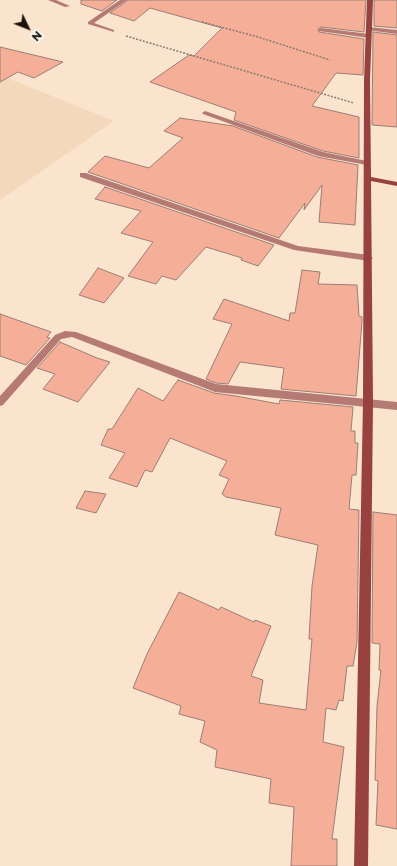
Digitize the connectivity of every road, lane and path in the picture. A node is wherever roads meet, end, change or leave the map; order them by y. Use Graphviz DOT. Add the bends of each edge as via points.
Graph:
graph roads {
  1 [pos="51,0"];
  2 [pos="124,0"];
  3 [pos="370,0"];
  4 [pos="67,6"];
  5 [pos="202,22"];
  6 [pos="321,30"];
  7 [pos="112,31"];
  8 [pos="397,32"];
  9 [pos="369,33"];
  10 [pos="126,36"];
  11 [pos="330,60"];
  12 [pos="368,108"];
  13 [pos="205,113"];
  14 [pos="367,163"];
  15 [pos="83,175"];
  16 [pos="367,178"];
  17 [pos="397,184"];
  18 [pos="369,258"];
  19 [pos="0,402"];
  20 [pos="368,402"];
  21 [pos="397,406"];
  22 [pos="361,866"];
  1 -- 4 [label="street"];
  2 -- 7 [label="street" via="90,23"];
  3 -- 9 [label="street"];
  5 -- 11 [label="path"];
  6 -- 9 [label="street"];
  8 -- 9 [label="street"];
  9 -- 12 [label="street"];
  10 -- 12 [label="path"];
  12 -- 14 [label="street"];
  13 -- 14 [label="street" via="321,154"];
  14 -- 16 [label="street"];
  15 -- 18 [label="street" via="297,248"];
  16 -- 17 [label="street"];
  16 -- 18 [label="street"];
  18 -- 20 [label="street"];
  19 -- 20 [label="street" via="58,337 65,334 73,334 215,388"];
  20 -- 21 [label="street"];
  20 -- 22 [label="street"];
}
